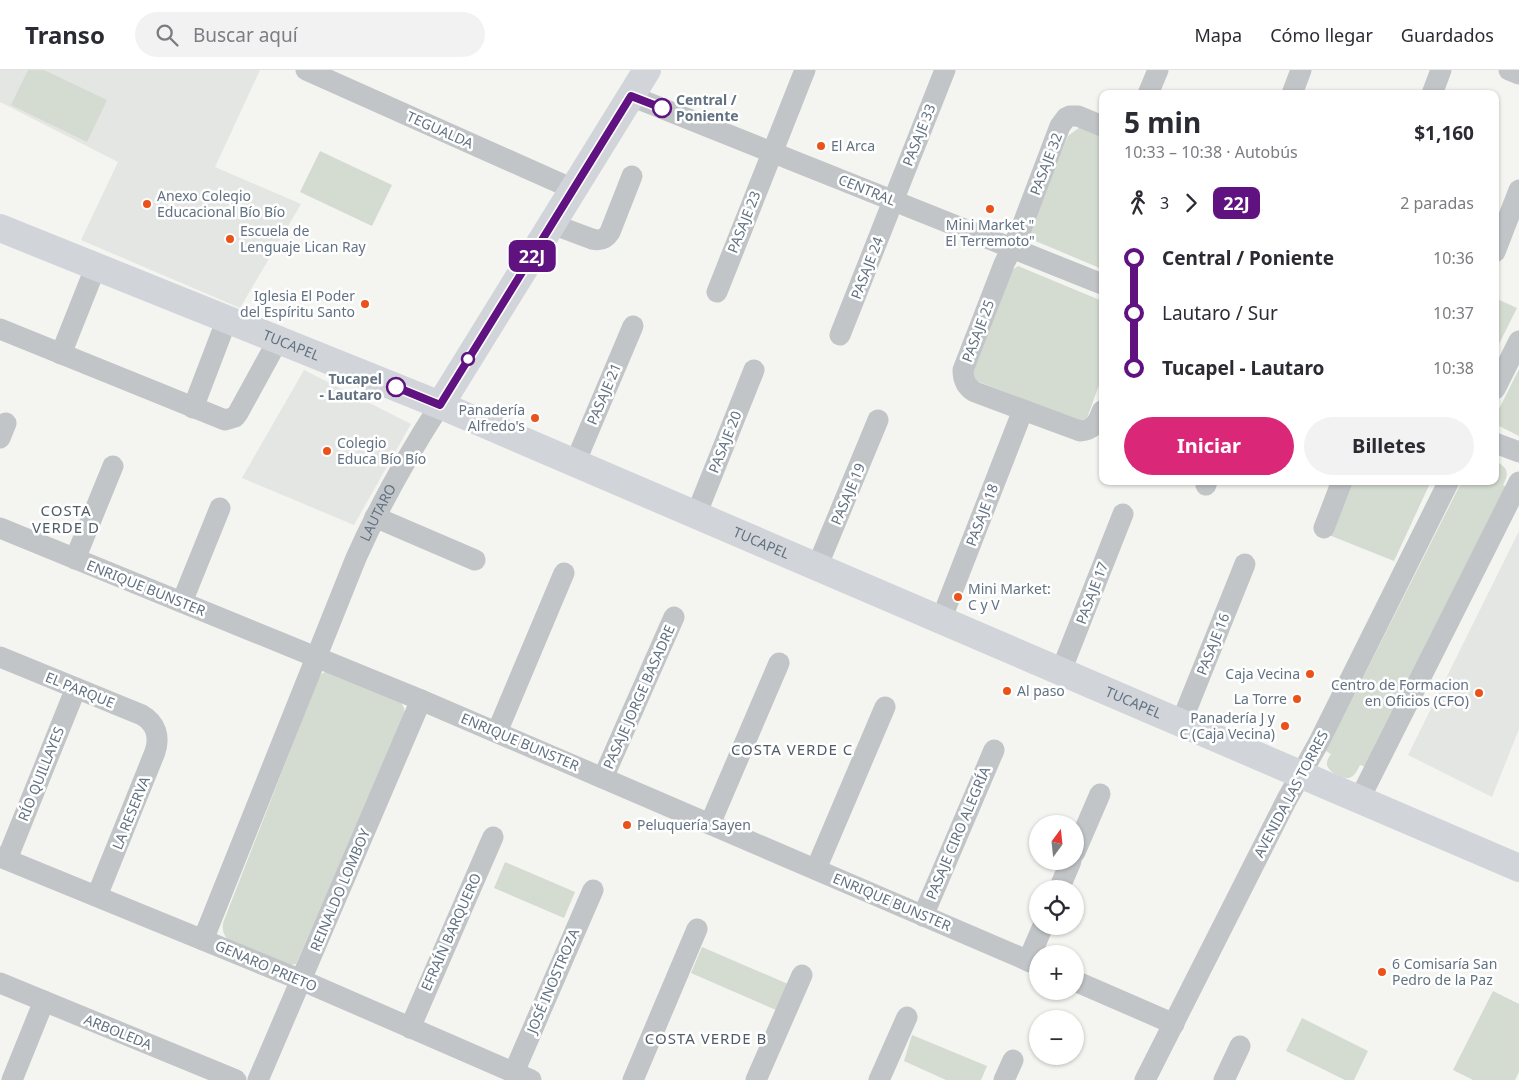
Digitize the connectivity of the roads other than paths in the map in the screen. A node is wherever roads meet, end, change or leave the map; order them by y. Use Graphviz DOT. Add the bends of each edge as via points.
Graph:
graph roads {
  1 [pos="306,70"];
  2 [pos="647,70"];
  3 [pos="805,70"];
  4 [pos="945,70"];
  5 [pos="1158,70"];
  6 [pos="1301,70"];
  7 [pos="1441,70"];
  8 [pos="1509,70"];
  9 [pos="1519,74"];
  10 [pos="1150,90"];
  11 [pos="1294,90"];
  12 [pos="1434,90"];
  13 [pos="631,96"];
  14 [pos="1099,125"];
  15 [pos="772,152"];
  16 [pos="632,176"];
  17 [pos="573,189"];
  18 [pos="1519,190"];
  19 [pos="893,200"];
  20 [pos="552,224"];
  21 [pos="0,228"];
  22 [pos="1499,242"];
  23 [pos="1012,248"];
  24 [pos="96,266"];
  25 [pos="1099,283"];
  26 [pos="716,292"];
  27 [pos="227,320"];
  28 [pos="633,326"];
  29 [pos="0,329"];
  30 [pos="840,336"];
  31 [pos="278,340"];
  32 [pos="1519,341"];
  33 [pos="61,354"];
  34 [pos="754,370"];
  35 [pos="1499,381"];
  36 [pos="440,405"];
  37 [pos="193,408"];
  38 [pos="1023,410"];
  39 [pos="1099,419"];
  40 [pos="878,420"];
  41 [pos="1499,444"];
  42 [pos="1519,452"];
  43 [pos="575,463"];
  44 [pos="113,466"];
  45 [pos="1519,482"];
  46 [pos="1340,485"];
  47 [pos="1447,485"];
  48 [pos="220,508"];
  49 [pos="1122,514"];
  50 [pos="696,515"];
  51 [pos="375,517"];
  52 [pos="0,528"];
  53 [pos="1324,528"];
  54 [pos="75,559"];
  55 [pos="476,560"];
  56 [pos="1245,564"];
  57 [pos="817,567"];
  58 [pos="564,573"];
  59 [pos="182,602"];
  60 [pos="674,617"];
  61 [pos="941,620"];
  62 [pos="0,656"];
  63 [pos="316,656"];
  64 [pos="779,663"];
  65 [pos="1061,671"];
  66 [pos="76,688"];
  67 [pos="421,700"];
  68 [pos="885,707"];
  69 [pos="1181,723"];
  70 [pos="156,729"];
  71 [pos="497,732"];
  72 [pos="994,750"];
  73 [pos="1301,774"];
  74 [pos="603,778"];
  75 [pos="1100,794"];
  76 [pos="1359,800"];
  77 [pos="710,824"];
  78 [pos="1084,831"];
  79 [pos="493,837"];
  80 [pos="4,858"];
  81 [pos="1519,868"];
  82 [pos="816,869"];
  83 [pos="593,890"];
  84 [pos="97,896"];
  85 [pos="923,916"];
  86 [pos="697,929"];
  87 [pos="203,940"];
  88 [pos="1029,961"];
  89 [pos="802,975"];
  90 [pos="301,980"];
  91 [pos="0,983"];
  92 [pos="1084,985"];
  93 [pos="44,1002"];
  94 [pos="907,1017"];
  95 [pos="1174,1024"];
  96 [pos="410,1028"];
  97 [pos="1240,1046"];
  98 [pos="1012,1060"];
  99 [pos="523,1076"];
  100 [pos="12,1080"];
  101 [pos="236,1080"];
  102 [pos="258,1080"];
  103 [pos="632,1080"];
  104 [pos="756,1080"];
  105 [pos="879,1080"];
  106 [pos="1004,1080"];
  107 [pos="1145,1080"];
  108 [pos="1224,1080"];
  1 -- 17 [label="street, TEGUALDA"];
  2 -- 13 [label="main road, LAUTARO"];
  3 -- 15 [label="street, PASAJE 23"];
  4 -- 19 [label="street, PASAJE 33"];
  5 -- 10 [label="street"];
  6 -- 11 [label="street"];
  7 -- 12 [label="street"];
  8 -- 9 [label="street"];
  13 -- 15 [label="street, CENTRAL"];
  13 -- 17 [label="main road, LAUTARO"];
  14 -- 23 [label="street, PASAJE 32" via="1074,116 1063,121"];
  15 -- 19 [label="street, CENTRAL"];
  15 -- 26 [label="street, PASAJE 23"];
  16 -- 20 [label="street" via="610,232 602,240"];
  17 -- 20 [label="main road, LAUTARO"];
  18 -- 22 [label="street"];
  19 -- 23 [label="street, CENTRAL"];
  19 -- 30 [label="street, PASAJE 24"];
  20 -- 36 [label="main road, LAUTARO"];
  21 -- 24 [label="main road, TUCAPEL"];
  23 -- 25 [label="street, CENTRAL"];
  23 -- 38 [label="street, PASAJE 25" via="963,376 970,389"];
  24 -- 27 [label="main road, TUCAPEL"];
  24 -- 33 [label="street"];
  27 -- 31 [label="main road, TUCAPEL"];
  27 -- 37 [label="street"];
  28 -- 43 [label="street, PASAJE 21"];
  29 -- 33 [label="street"];
  31 -- 36 [label="main road, TUCAPEL"];
  31 -- 37 [label="street" via="235,417 225,420"];
  32 -- 35 [label="street"];
  33 -- 37 [label="street"];
  34 -- 50 [label="street, PASAJE 20"];
  36 -- 43 [label="main road, TUCAPEL"];
  36 -- 51 [label="street, LAUTARO" via="401,466"];
  38 -- 39 [label="street, PASAJE 25" via="1080,431 1092,428"];
  38 -- 61 [label="street, PASAJE 18"];
  40 -- 57 [label="street, PASAJE 19"];
  41 -- 42 [label="street"];
  43 -- 50 [label="main road, TUCAPEL"];
  44 -- 54 [label="street"];
  45 -- 76 [label="street"];
  46 -- 53 [label="street"];
  47 -- 73 [label="street, AVENIDA LAS TORRES"];
  48 -- 59 [label="street"];
  49 -- 65 [label="street, PASAJE 17"];
  50 -- 57 [label="main road, TUCAPEL"];
  51 -- 55 [label="street"];
  51 -- 63 [label="street, LAUTARO"];
  52 -- 54 [label="street, ENRIQUE BUNSTER"];
  54 -- 59 [label="street, ENRIQUE BUNSTER"];
  56 -- 69 [label="street, PASAJE 16"];
  57 -- 61 [label="main road, TUCAPEL"];
  58 -- 71 [label="street"];
  59 -- 63 [label="street, ENRIQUE BUNSTER"];
  60 -- 74 [label="street, PASAJE JORGE BASADRE"];
  61 -- 65 [label="main road, TUCAPEL"];
  62 -- 66 [label="street, EL PARQUE"];
  63 -- 67 [label="street, ENRIQUE BUNSTER"];
  63 -- 87 [label="street, LAUTARO"];
  64 -- 77 [label="street"];
  65 -- 69 [label="main road, TUCAPEL"];
  66 -- 70 [label="street, EL PARQUE" via="148,718"];
  66 -- 80 [label="street, RÍO QUILLAYES"];
  67 -- 71 [label="street, ENRIQUE BUNSTER"];
  67 -- 90 [label="street, REINALDO LOMBOY"];
  68 -- 82 [label="street"];
  69 -- 73 [label="main road, TUCAPEL"];
  70 -- 84 [label="street, LA RESERVA" via="158,745"];
  71 -- 74 [label="street, ENRIQUE BUNSTER"];
  72 -- 85 [label="street, PASAJE CIRO ALEGRÍA"];
  73 -- 76 [label="main road, TUCAPEL"];
  73 -- 95 [label="street, AVENIDA LAS TORRES"];
  74 -- 77 [label="street, ENRIQUE BUNSTER"];
  75 -- 78 [label="street"];
  76 -- 81 [label="main road, TUCAPEL"];
  77 -- 82 [label="street, ENRIQUE BUNSTER"];
  79 -- 96 [label="street, EFRAÍN BARQUERO"];
  80 -- 84 [label="street, GENARO PRIETO"];
  82 -- 85 [label="street, ENRIQUE BUNSTER"];
  83 -- 99 [label="street, JOSÉ INOSTROZA"];
  84 -- 87 [label="street, GENARO PRIETO"];
  85 -- 88 [label="street, ENRIQUE BUNSTER"];
  86 -- 103 [label="street"];
  87 -- 90 [label="street, GENARO PRIETO"];
  89 -- 104 [label="street"];
  90 -- 96 [label="street, GENARO PRIETO"];
  90 -- 102 [label="street, REINALDO LOMBOY"];
  91 -- 93 [label="street, ARBOLEDA"];
  92 -- 95 [label="street"];
  93 -- 100 [label="street"];
  93 -- 101 [label="street, ARBOLEDA"];
  94 -- 105 [label="street"];
  95 -- 107 [label="street, AVENIDA LAS TORRES"];
  96 -- 99 [label="street, GENARO PRIETO"];
  97 -- 108 [label="street"];
  98 -- 106 [label="street"];
}
